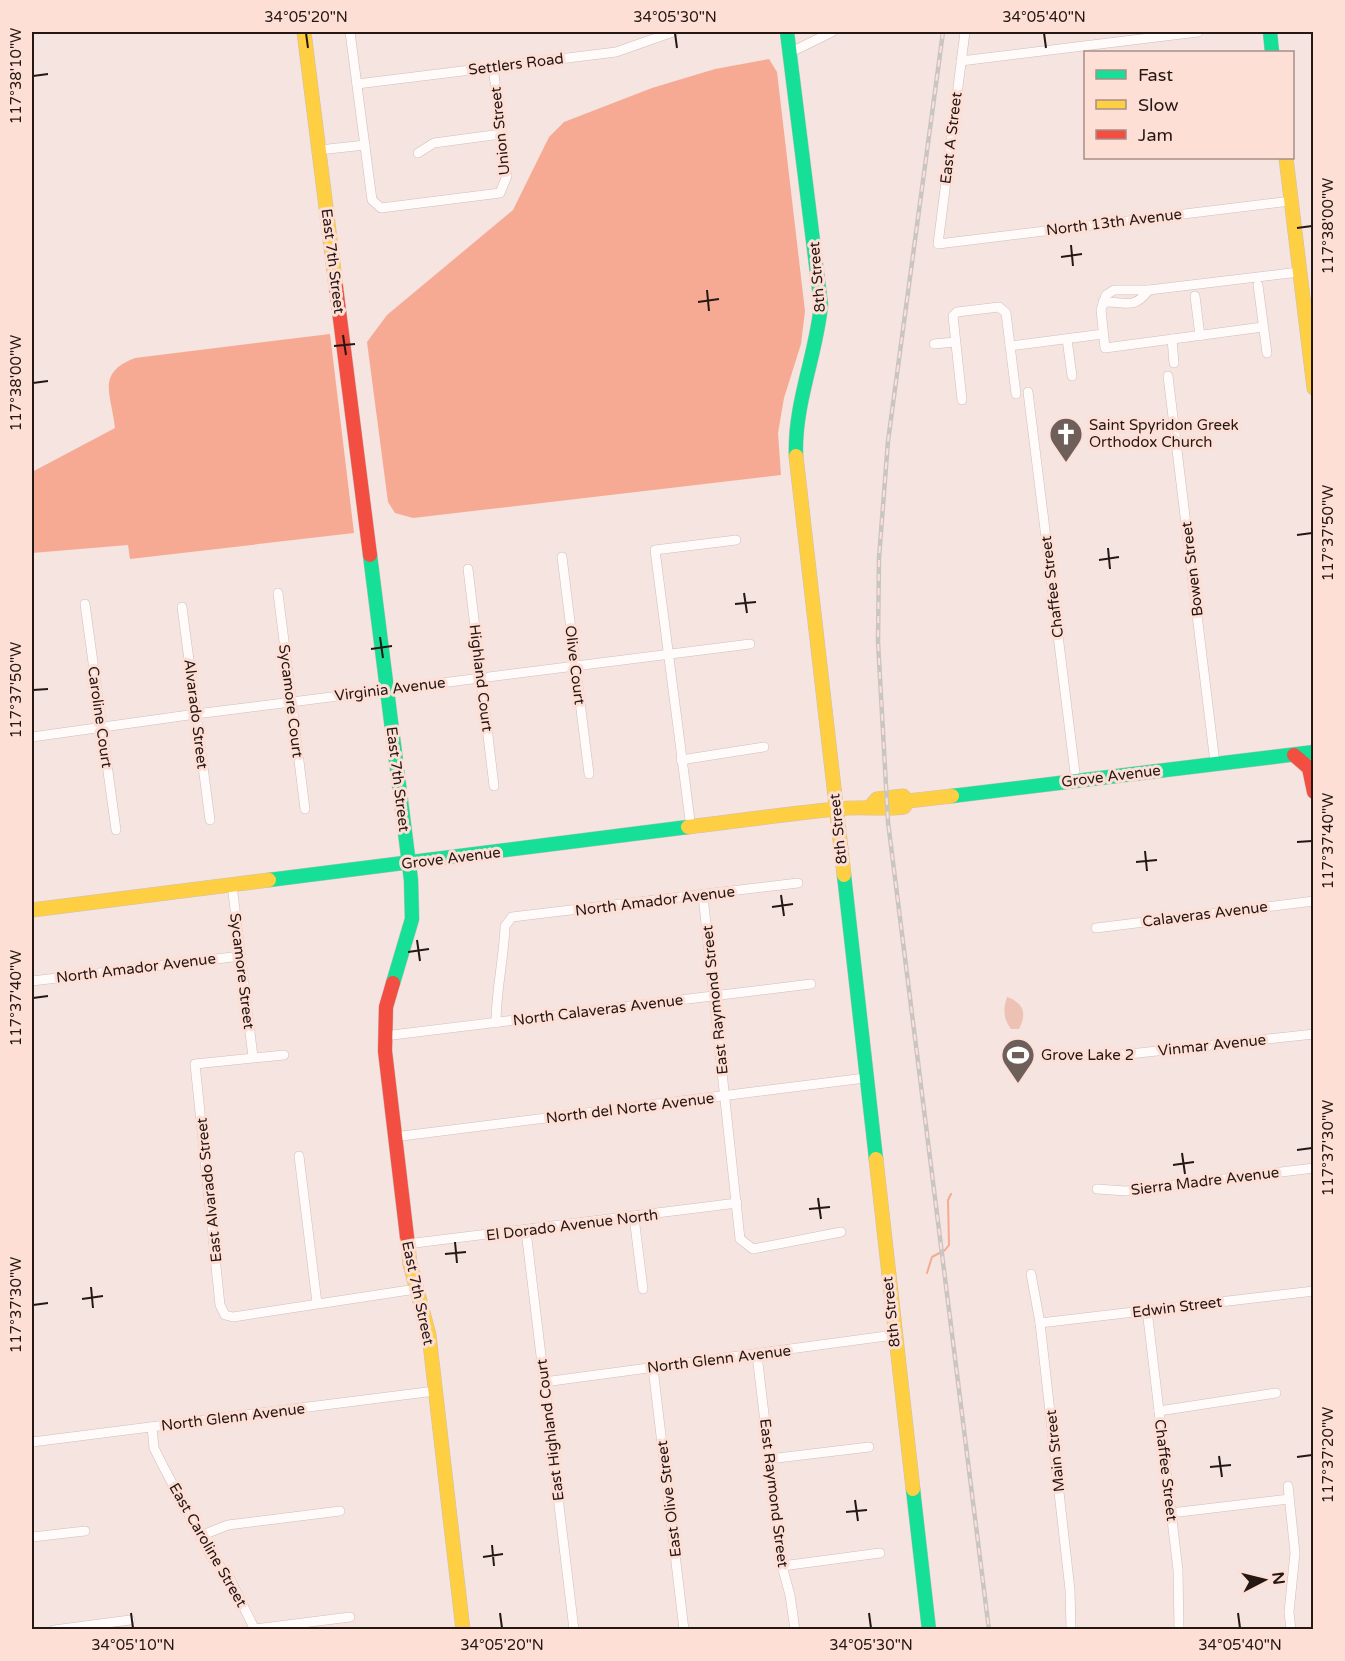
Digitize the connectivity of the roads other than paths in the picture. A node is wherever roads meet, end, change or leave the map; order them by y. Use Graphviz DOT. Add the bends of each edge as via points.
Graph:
graph roads {
  1 [pos="304,32"];
  2 [pos="350,32"];
  3 [pos="673,32"];
  4 [pos="787,32"];
  5 [pos="831,32"];
  6 [pos="965,32"];
  7 [pos="1198,32"];
  8 [pos="1270,32"];
  9 [pos="1272,51"];
  10 [pos="789,53"];
  11 [pos="961,61"];
  12 [pos="493,67"];
  13 [pos="357,84"];
  14 [pos="501,134"];
  15 [pos="365,145"];
  16 [pos="319,150"];
  17 [pos="418,153"];
  18 [pos="1286,159"];
  19 [pos="1291,201"];
  20 [pos="938,244"];
  21 [pos="1299,272"];
  22 [pos="1258,285"];
  23 [pos="1124,289"];
  24 [pos="1149,290"];
  25 [pos="1308,295"];
  26 [pos="1195,296"];
  27 [pos="1103,302"];
  28 [pos="1122,302"];
  29 [pos="1263,327"];
  30 [pos="1104,334"];
  31 [pos="1200,336"];
  32 [pos="1067,339"];
  33 [pos="1172,339"];
  34 [pos="955,342"];
  35 [pos="934,345"];
  36 [pos="1010,346"];
  37 [pos="1267,353"];
  38 [pos="1174,363"];
  39 [pos="1072,376"];
  40 [pos="1168,376"];
  41 [pos="1314,388"];
  42 [pos="1028,392"];
  43 [pos="1016,394"];
  44 [pos="962,400"];
  45 [pos="736,540"];
  46 [pos="562,557"];
  47 [pos="468,569"];
  48 [pos="278,593"];
  49 [pos="85,604"];
  50 [pos="182,607"];
  51 [pos="750,644"];
  52 [pos="668,655"];
  53 [pos="575,666"];
  54 [pos="481,678"];
  55 [pos="387,690"];
  56 [pos="292,702"];
  57 [pos="196,714"];
  58 [pos="102,728"];
  59 [pos="32,738"];
  60 [pos="764,747"];
  61 [pos="1314,752"];
  62 [pos="1294,755"];
  63 [pos="681,760"];
  64 [pos="1215,763"];
  65 [pos="589,774"];
  66 [pos="1076,781"];
  67 [pos="494,786"];
  68 [pos="1314,792"];
  69 [pos="305,809"];
  70 [pos="836,809"];
  71 [pos="210,820"];
  72 [pos="691,828"];
  73 [pos="116,830"];
  74 [pos="409,863"];
  75 [pos="798,883"];
  76 [pos="232,885"];
  77 [pos="703,896"];
  78 [pos="1314,901"];
  79 [pos="32,909"];
  80 [pos="1096,928"];
  81 [pos="241,956"];
  82 [pos="32,981"];
  83 [pos="811,984"];
  84 [pos="715,996"];
  85 [pos="496,1023"];
  86 [pos="1314,1034"];
  87 [pos="384,1036"];
  88 [pos="284,1055"];
  89 [pos="1111,1056"];
  90 [pos="253,1057"];
  91 [pos="865,1078"];
  92 [pos="725,1097"];
  93 [pos="394,1137"];
  94 [pos="299,1156"];
  95 [pos="1314,1168"];
  96 [pos="1097,1189"];
  97 [pos="737,1203"];
  98 [pos="634,1217"];
  99 [pos="526,1231"];
  100 [pos="842,1232"];
  101 [pos="407,1244"];
  102 [pos="1031,1274"];
  103 [pos="416,1289"];
  104 [pos="643,1289"];
  105 [pos="1314,1291"];
  106 [pos="317,1303"];
  107 [pos="1147,1310"];
  108 [pos="1040,1323"];
  109 [pos="894,1335"];
  110 [pos="757,1355"];
  111 [pos="653,1368"];
  112 [pos="544,1382"];
  113 [pos="435,1391"];
  114 [pos="1276,1393"];
  115 [pos="1159,1411"];
  116 [pos="152,1427"];
  117 [pos="32,1442"];
  118 [pos="869,1447"];
  119 [pos="769,1460"];
  120 [pos="1288,1486"];
  121 [pos="1289,1499"];
  122 [pos="340,1511"];
  123 [pos="1171,1513"];
  124 [pos="85,1531"];
  125 [pos="200,1536"];
  126 [pos="32,1537"];
  127 [pos="880,1553"];
  128 [pos="782,1566"];
  129 [pos="350,1617"];
  130 [pos="130,1620"];
  131 [pos="54,1629"];
  132 [pos="255,1629"];
  133 [pos="463,1629"];
  134 [pos="574,1629"];
  135 [pos="684,1629"];
  136 [pos="795,1629"];
  137 [pos="929,1629"];
  138 [pos="1071,1629"];
  139 [pos="1179,1629"];
  140 [pos="1291,1629"];
  1 -- 16 [label="street, East 7th Street"];
  2 -- 13 [label="street"];
  3 -- 12 [label="street, Settlers Road" via="621,51"];
  4 -- 10 [label="street, 8th Street"];
  5 -- 10 [label="street"];
  6 -- 11 [label="street, East A Street"];
  7 -- 11 [label="street"];
  8 -- 9 [label="street"];
  10 -- 70 [label="street, 8th Street" via="821,305 818,341 801,394 795,437"];
  11 -- 20 [label="street, East A Street"];
  12 -- 13 [label="street, Settlers Road"];
  12 -- 14 [label="street, Union Street"];
  13 -- 15 [label="street"];
  14 -- 15 [label="street, Union Street" via="507,176 500,193 386,208 377,207 372,200"];
  14 -- 17 [label="street" via="434,143"];
  15 -- 16 [label="street"];
  16 -- 55 [label="street, East 7th Street"];
  18 -- 19 [label="street"];
  19 -- 20 [label="street, North 13th Avenue"];
  19 -- 21 [label="street"];
  21 -- 24 [label="street"];
  21 -- 25 [label="street"];
  22 -- 29 [label="street"];
  23 -- 24 [label="street"];
  23 -- 27 [label="street" via="1114,290"];
  23 -- 28 [label="street"];
  24 -- 28 [label="street" via="1139,302"];
  25 -- 41 [label="street"];
  26 -- 31 [label="street"];
  27 -- 28 [label="street"];
  27 -- 30 [label="street"];
  29 -- 31 [label="street"];
  29 -- 37 [label="street"];
  30 -- 32 [label="street"];
  30 -- 33 [label="street" via="1105,348"];
  31 -- 33 [label="street"];
  32 -- 36 [label="street"];
  32 -- 39 [label="street"];
  33 -- 38 [label="street"];
  34 -- 35 [label="street"];
  34 -- 36 [label="street" via="952,321 957,312 999,307 1006,313"];
  34 -- 44 [label="street"];
  36 -- 43 [label="street"];
  40 -- 64 [label="street, Bowen Street"];
  42 -- 66 [label="street, Chaffee Street"];
  45 -- 52 [label="street" via="655,550"];
  46 -- 53 [label="street, Olive Court"];
  47 -- 54 [label="street, Highland Court"];
  48 -- 56 [label="street, Sycamore Court"];
  49 -- 58 [label="street, Caroline Court"];
  50 -- 57 [label="street, Alvarado Street"];
  51 -- 52 [label="street, Virginia Avenue"];
  52 -- 53 [label="street, Virginia Avenue"];
  52 -- 63 [label="street"];
  53 -- 54 [label="street, Virginia Avenue"];
  53 -- 65 [label="street, Olive Court"];
  54 -- 55 [label="street, Virginia Avenue"];
  54 -- 67 [label="street, Highland Court"];
  55 -- 56 [label="street, Virginia Avenue"];
  55 -- 74 [label="street, East 7th Street"];
  56 -- 57 [label="street, Virginia Avenue"];
  56 -- 69 [label="street, Sycamore Court"];
  57 -- 58 [label="street, Virginia Avenue"];
  57 -- 71 [label="street, Alvarado Street"];
  58 -- 59 [label="street, Virginia Avenue"];
  58 -- 73 [label="street, Caroline Court"];
  60 -- 63 [label="street"];
  61 -- 62 [label="street, Grove Avenue"];
  62 -- 64 [label="street, Grove Avenue"];
  62 -- 68 [label="street" via="1309,768"];
  63 -- 72 [label="street"];
  64 -- 66 [label="street, Grove Avenue"];
  66 -- 70 [label="street, Grove Avenue" via="908,801 903,796 877,799 871,806"];
  70 -- 72 [label="street, Grove Avenue"];
  70 -- 91 [label="street, 8th Street"];
  72 -- 74 [label="street, Grove Avenue"];
  74 -- 76 [label="street, Grove Avenue"];
  74 -- 87 [label="street, East 7th Street" via="412,919 386,1008"];
  75 -- 77 [label="street, North Amador Avenue"];
  76 -- 79 [label="street, Grove Avenue"];
  76 -- 81 [label="street, Sycamore Street"];
  77 -- 84 [label="street, East Raymond Street"];
  77 -- 85 [label="street, North Amador Avenue" via="512,917 505,926"];
  78 -- 80 [label="street, Calaveras Avenue"];
  81 -- 82 [label="street, North Amador Avenue"];
  81 -- 90 [label="street, Sycamore Street"];
  83 -- 84 [label="street, North Calaveras Avenue"];
  84 -- 85 [label="street, North Calaveras Avenue"];
  84 -- 92 [label="street, East Raymond Street"];
  85 -- 87 [label="street, North Calaveras Avenue"];
  86 -- 89 [label="street, Vinmar Avenue"];
  87 -- 93 [label="street, East 7th Street"];
  88 -- 90 [label="street"];
  90 -- 106 [label="street, East Alvarado Street" via="195,1064 220,1305 225,1315 233,1317"];
  91 -- 92 [label="street, North del Norte Avenue"];
  91 -- 109 [label="street, 8th Street"];
  92 -- 93 [label="street, North del Norte Avenue"];
  92 -- 97 [label="street, East Raymond Street"];
  93 -- 101 [label="street, East 7th Street"];
  94 -- 106 [label="street"];
  95 -- 96 [label="street, Sierra Madre Avenue" via="1126,1191"];
  97 -- 98 [label="street, El Dorado Avenue North"];
  97 -- 100 [label="street, East Raymond Street" via="740,1239 753,1249"];
  98 -- 99 [label="street, El Dorado Avenue North"];
  98 -- 104 [label="street"];
  99 -- 101 [label="street, El Dorado Avenue North"];
  99 -- 112 [label="street, East Highland Court"];
  101 -- 103 [label="street, East 7th Street"];
  102 -- 108 [label="street, Main Street"];
  103 -- 106 [label="street"];
  103 -- 113 [label="street, East 7th Street" via="429,1335"];
  105 -- 107 [label="street, Edwin Street"];
  107 -- 108 [label="street, Edwin Street"];
  107 -- 115 [label="street, Chaffee Street"];
  108 -- 138 [label="street, Main Street"];
  109 -- 110 [label="street, North Glenn Avenue"];
  109 -- 137 [label="street, 8th Street"];
  110 -- 111 [label="street, North Glenn Avenue"];
  110 -- 119 [label="street, East Raymond Street"];
  111 -- 112 [label="street, North Glenn Avenue"];
  111 -- 135 [label="street, East Olive Street"];
  112 -- 134 [label="street, East Highland Court"];
  113 -- 116 [label="street, North Glenn Avenue"];
  113 -- 133 [label="street, East 7th Street"];
  114 -- 115 [label="street"];
  115 -- 123 [label="street, Chaffee Street"];
  116 -- 117 [label="street, North Glenn Avenue"];
  116 -- 125 [label="street, East Caroline Street" via="154,1448"];
  118 -- 119 [label="street"];
  119 -- 128 [label="street, East Raymond Street"];
  120 -- 121 [label="street"];
  121 -- 123 [label="street"];
  121 -- 140 [label="street" via="1295,1553"];
  122 -- 125 [label="street" via="228,1525"];
  123 -- 139 [label="street, Chaffee Street" via="1178,1570"];
  124 -- 126 [label="street"];
  125 -- 132 [label="street, East Caroline Street" via="212,1558 228,1575"];
  127 -- 128 [label="street"];
  128 -- 136 [label="street, East Raymond Street"];
  129 -- 132 [label="street"];
  130 -- 131 [label="street"];
}
